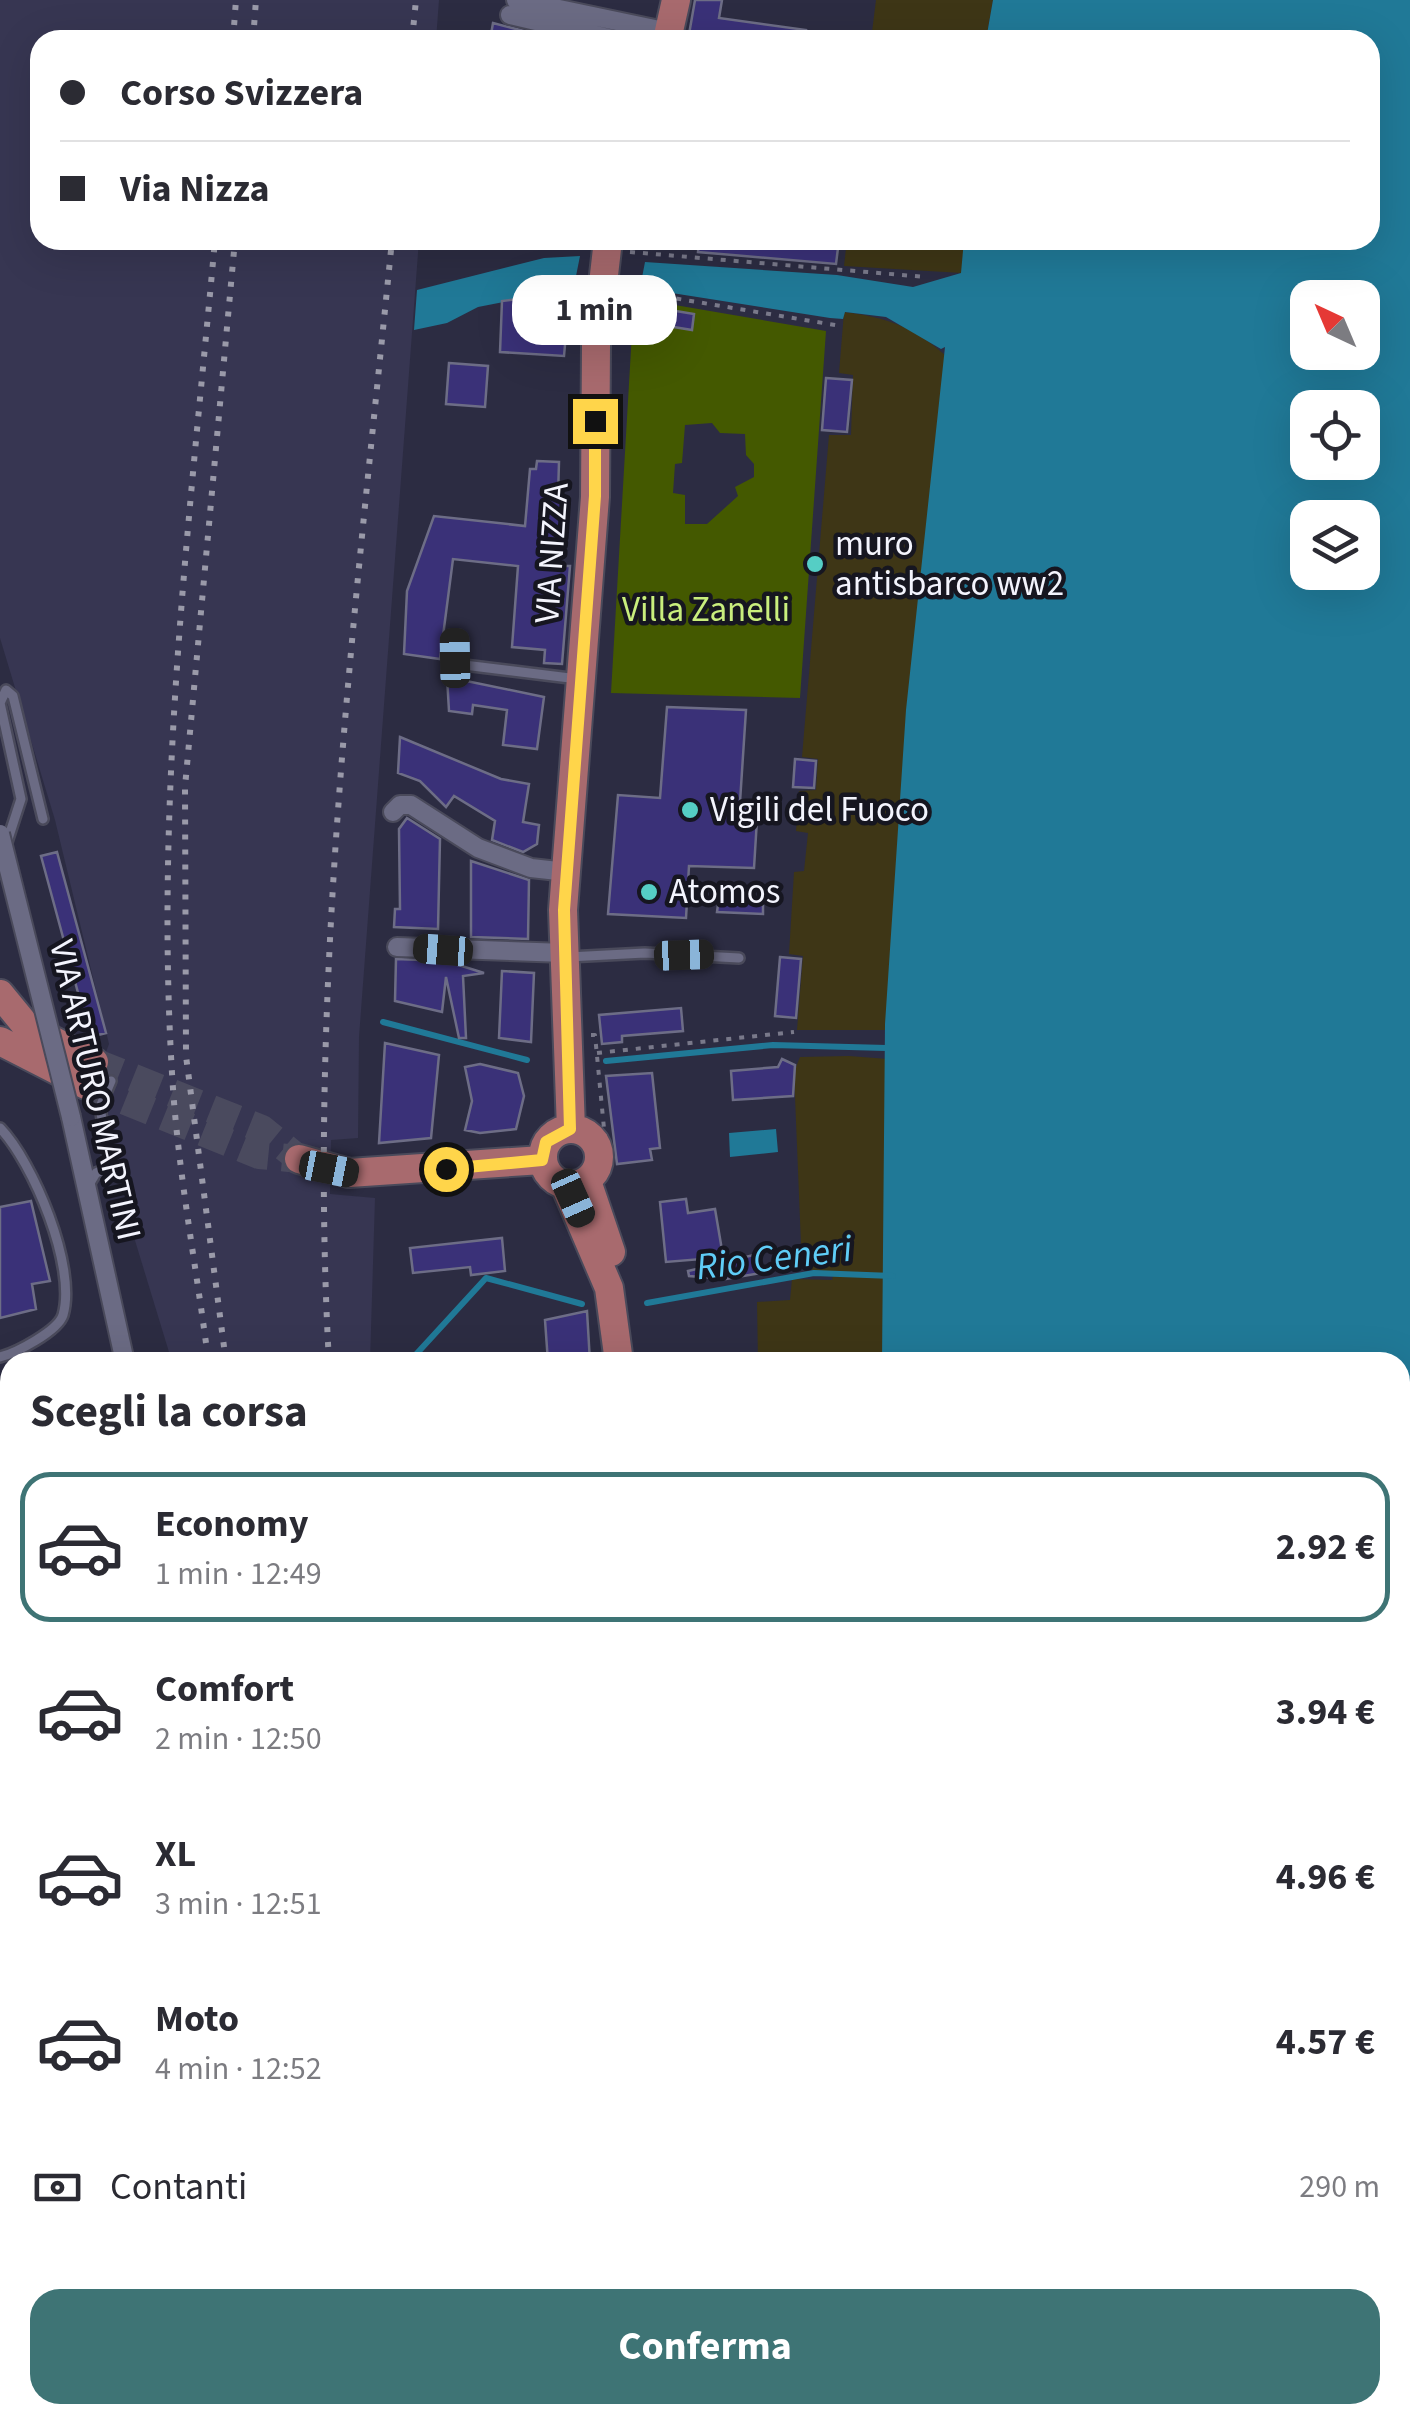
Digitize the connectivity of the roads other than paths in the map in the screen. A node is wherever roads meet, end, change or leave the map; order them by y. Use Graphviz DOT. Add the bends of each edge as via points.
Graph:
graph roads {
  1 [pos="676,0"];
  2 [pos="542,3"];
  3 [pos="513,8"];
  4 [pos="634,26"];
  5 [pos="584,30"];
  6 [pos="632,30"];
  7 [pos="648,30"];
  8 [pos="669,30"];
  9 [pos="606,250"];
  10 [pos="455,637"];
  11 [pos="581,680"];
  12 [pos="393,812"];
  13 [pos="43,819"];
  14 [pos="2,842"];
  15 [pos="566,872"];
  16 [pos="397,946"];
  17 [pos="565,955"];
  18 [pos="740,958"];
  19 [pos="0,994"];
  20 [pos="0,1041"];
  21 [pos="97,1076"];
  22 [pos="0,1128"];
  23 [pos="570,1129"];
  24 [pos="299,1159"];
  25 [pos="542,1160"];
  26 [pos="587,1180"];
  27 [pos="86,1190"];
  28 [pos="9,1352"];
  29 [pos="123,1352"];
  30 [pos="618,1352"];
  1 -- 8 [label="main road"];
  2 -- 3 [label="street"];
  2 -- 4 [label="street"];
  3 -- 5 [label="street"];
  4 -- 6 [label="street"];
  4 -- 7 [label="street"];
  9 -- 11 [label="main road, VIA NIZZA"];
  10 -- 11 [label="lane" via="455,658 464,665"];
  11 -- 15 [label="main road, VIA NIZZA"];
  12 -- 15 [label="street" via="410,805 478,848"];
  13 -- 14 [label="lane" via="13,696 6,690 0,704 21,799"];
  14 -- 27 [label="street, VIA ARTURO MARTINI, bridge"];
  15 -- 17 [label="main road, VIA NIZZA"];
  16 -- 17 [label="street"];
  17 -- 18 [label="lane"];
  17 -- 23 [label="main road, VIA NIZZA"];
  19 -- 21 [label="main road" via="26,1026"];
  20 -- 21 [label="main road"];
  21 -- 27 [label="lane" via="110,1168 96,1173"];
  22 -- 28 [label="lane" via="24,1155 48,1210 64,1298 63,1317 52,1328"];
  23 -- 25 [label="main road" via="546,1142"];
  23 -- 26 [label="main road" via="588,1134 598,1148 598,1166"];
  24 -- 25 [label="main road" via="349,1173"];
  25 -- 26 [label="main road" via="550,1176"];
  26 -- 30 [label="main road" via="614,1265 609,1288"];
  27 -- 29 [label="street, VIA ARTURO MARTINI"];
}
